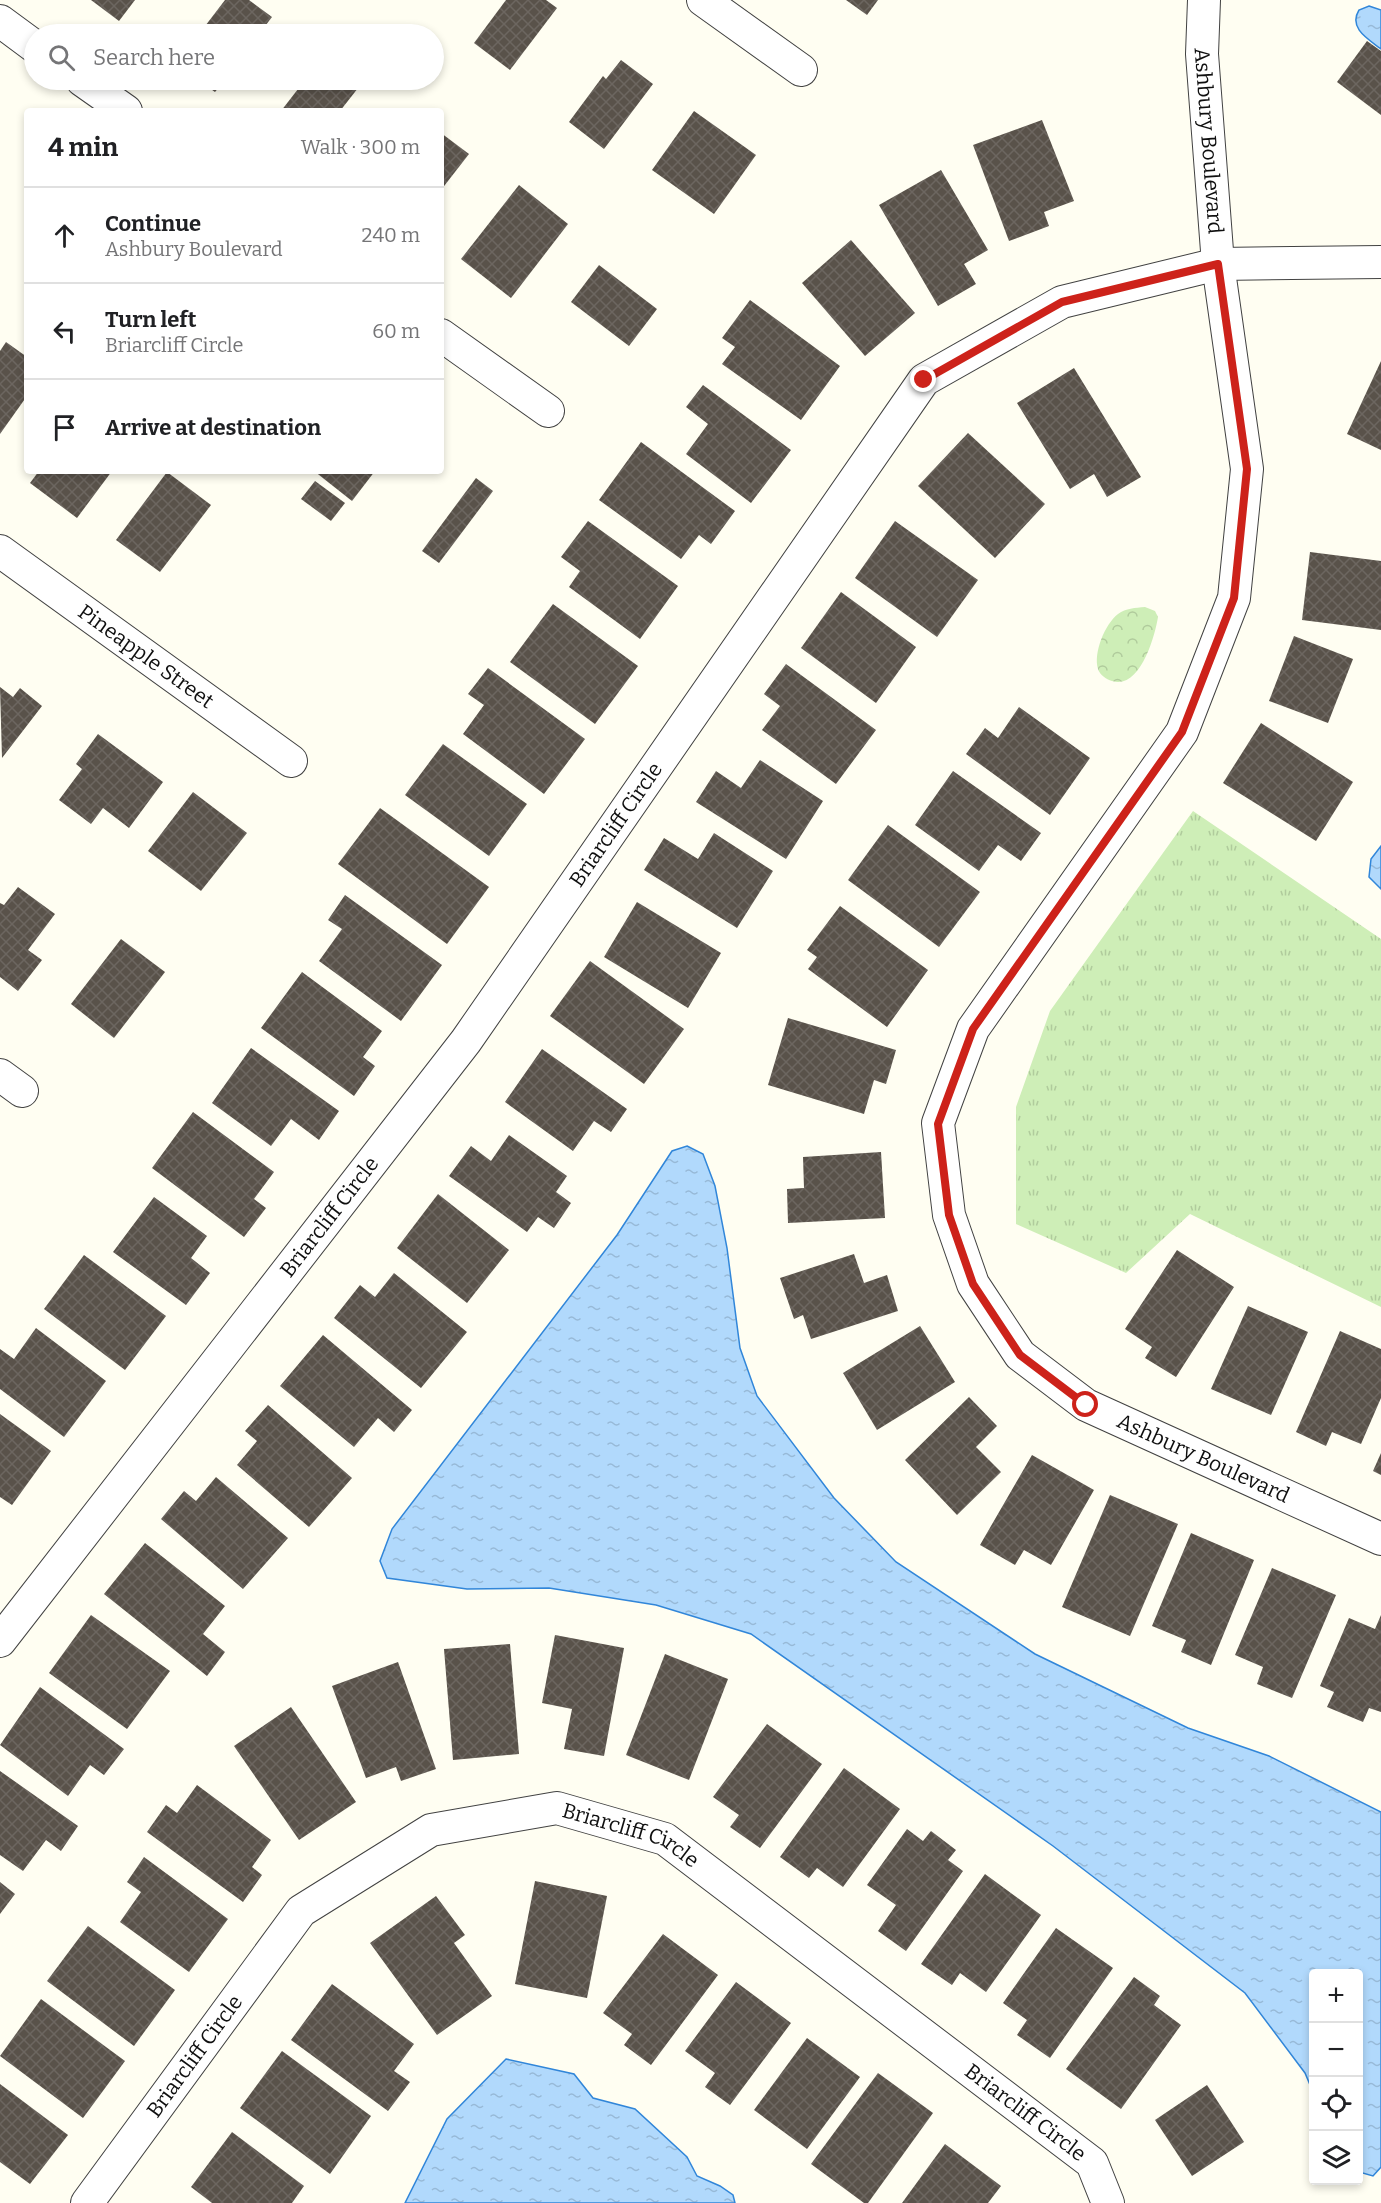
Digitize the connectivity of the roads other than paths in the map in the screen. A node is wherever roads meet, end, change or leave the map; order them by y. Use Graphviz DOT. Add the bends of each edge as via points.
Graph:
graph roads {
  1 [pos="703,0"];
  2 [pos="1204,0"];
  3 [pos="0,21"];
  4 [pos="24,39"];
  5 [pos="801,70"];
  6 [pos="96,90"];
  7 [pos="122,108"];
  8 [pos="1381,262"];
  9 [pos="1218,264"];
  10 [pos="444,336"];
  11 [pos="548,411"];
  12 [pos="0,551"];
  13 [pos="291,761"];
  14 [pos="1381,1539"];
  15 [pos="0,1641"];
  16 [pos="87,2203"];
  17 [pos="1108,2203"];
  1 -- 5 [label="street"];
  2 -- 9 [label="street, Ashbury Boulevard" via="1202,54"];
  3 -- 4 [label="street"];
  6 -- 7 [label="street"];
  8 -- 9 [label="street, Briarcliff Circle"];
  9 -- 14 [label="street, Ashbury Boulevard" via="1247,469 1234,598 1182,732 973,1029 938,1124 949,1215 973,1284 1020,1355 1086,1405"];
  9 -- 15 [label="street, Briarcliff Circle" via="1062,302 924,380 466,1041"];
  10 -- 11 [label="street"];
  12 -- 13 [label="street, Pineapple Street"];
  16 -- 17 [label="street, Briarcliff Circle" via="301,1911 431,1830 557,1808 665,1839 1092,2163"];
}
